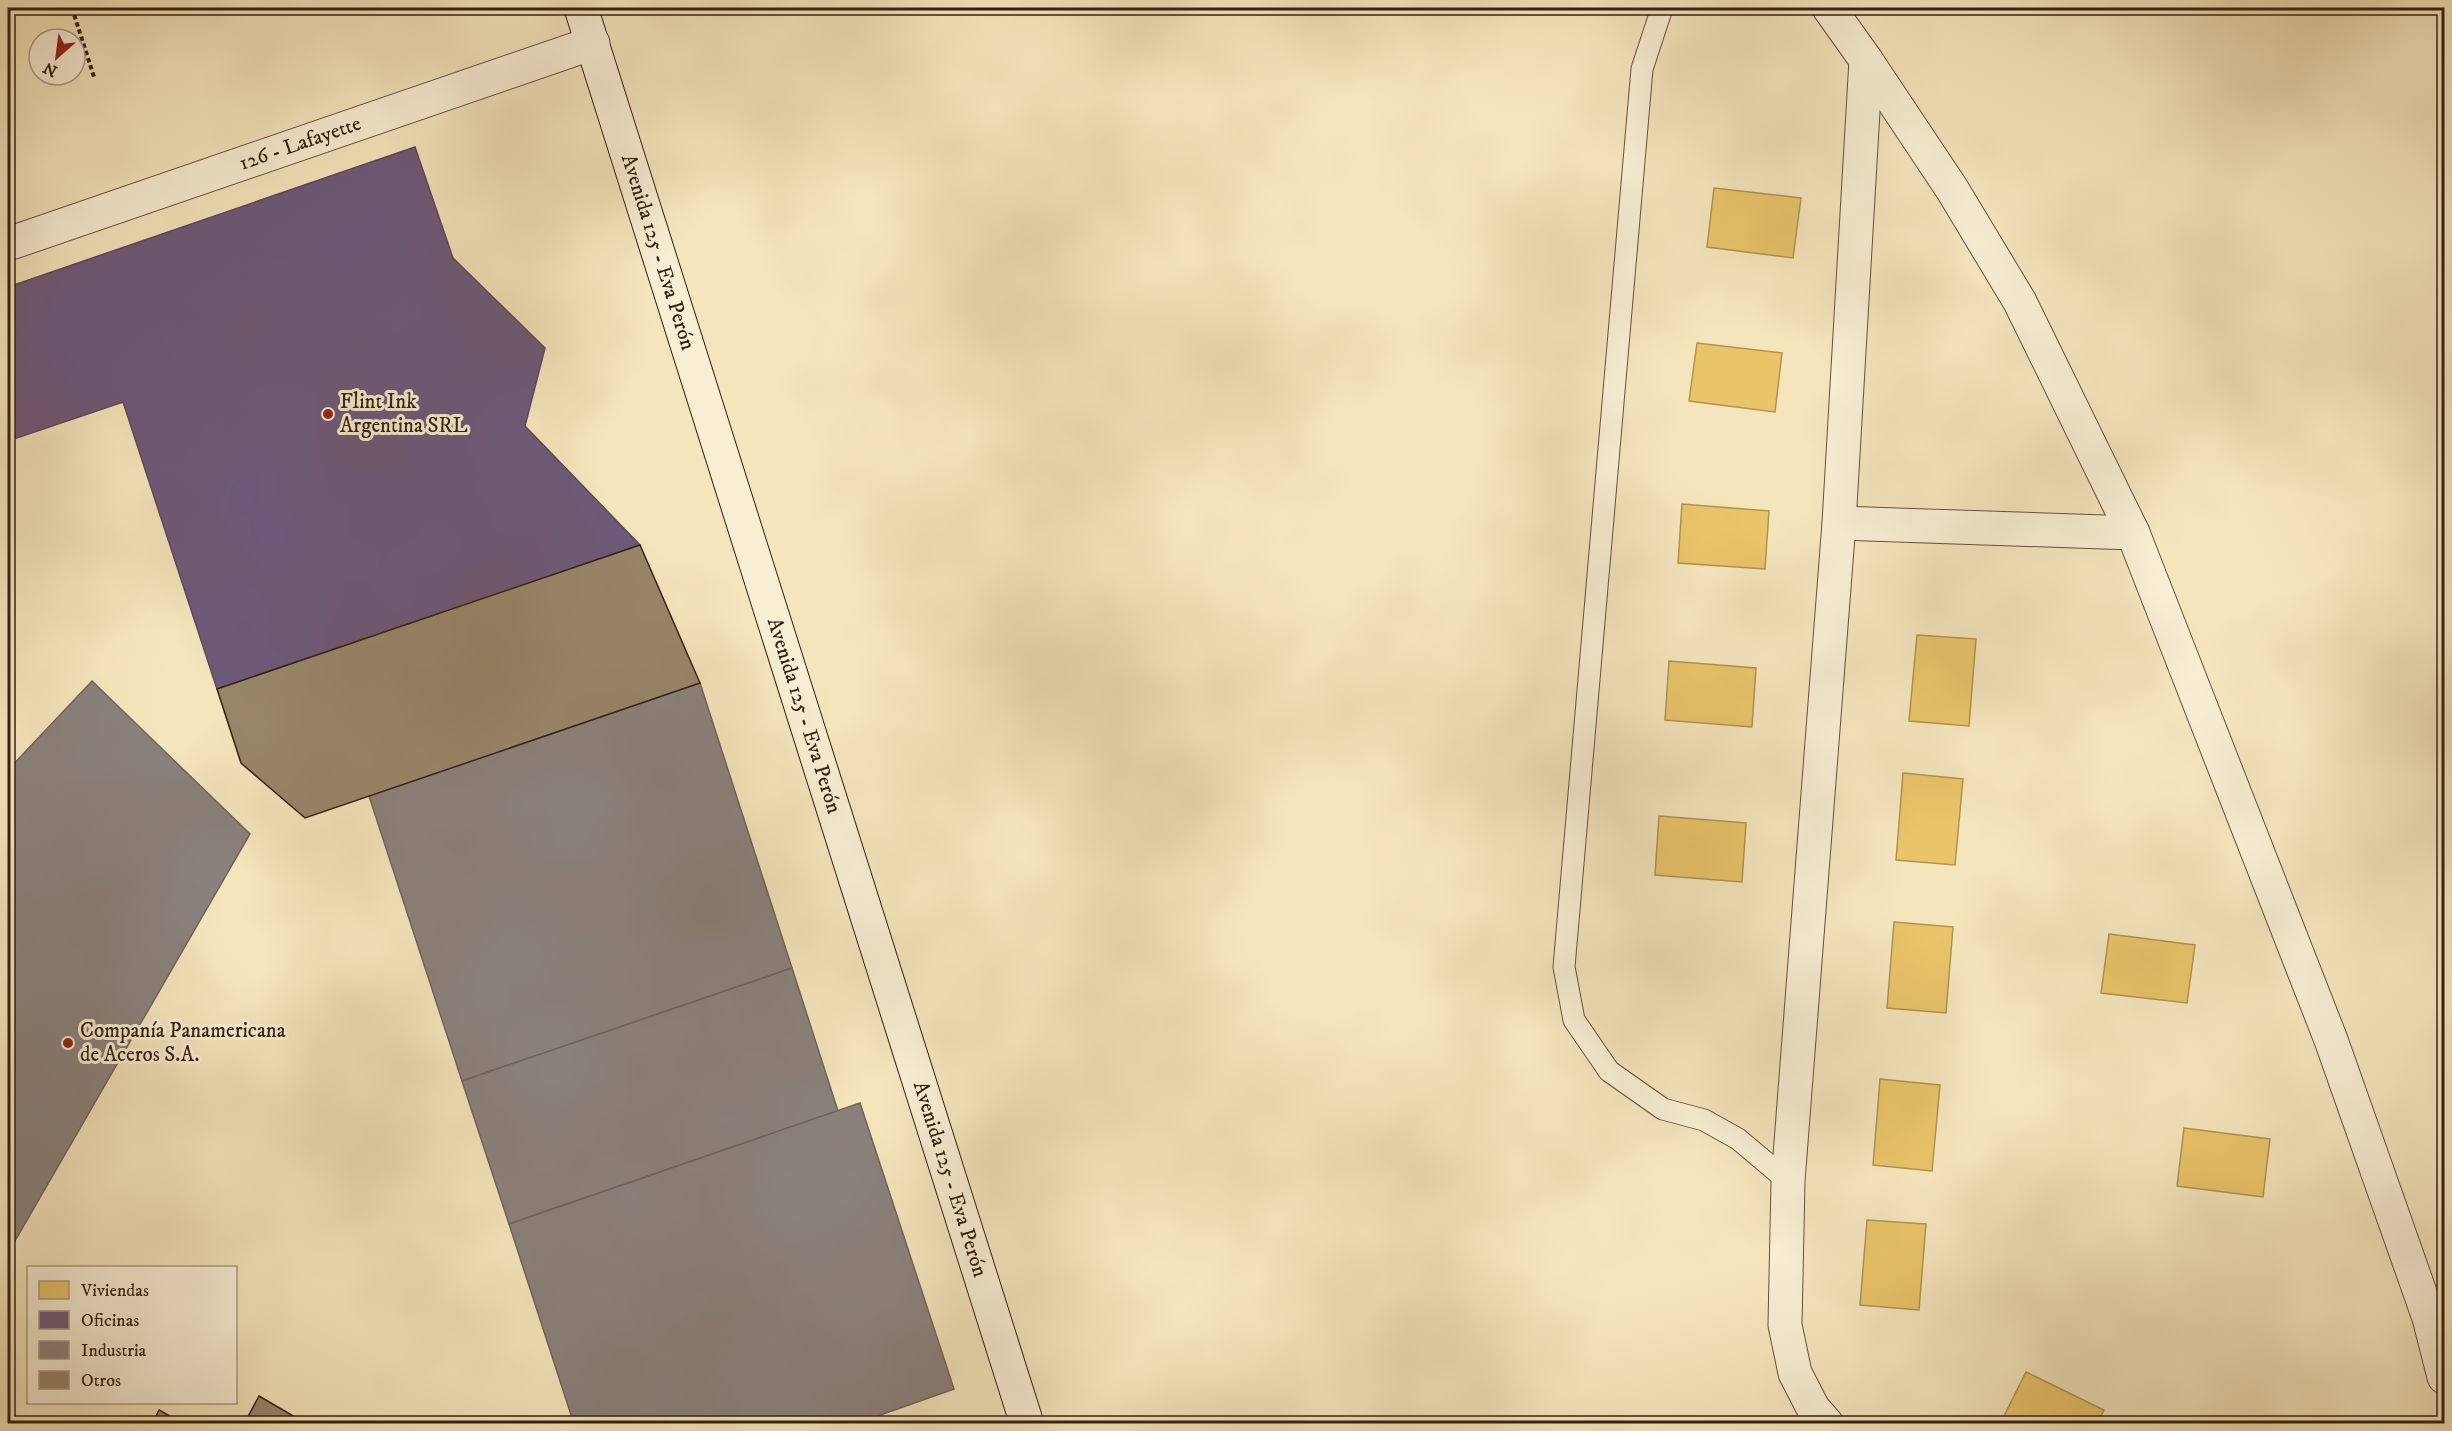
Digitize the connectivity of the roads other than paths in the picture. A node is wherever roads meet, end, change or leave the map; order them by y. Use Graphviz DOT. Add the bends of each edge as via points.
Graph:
graph roads {
  1 [pos="581,8"];
  2 [pos="1662,8"];
  3 [pos="1828,8"];
  4 [pos="593,44"];
  5 [pos="1866,60"];
  6 [pos="8,244"];
  7 [pos="1839,523"];
  8 [pos="2133,533"];
  9 [pos="1788,1181"];
  10 [pos="2445,1377"];
  11 [pos="1027,1424"];
  12 [pos="1827,1424"];
  1 -- 4 [label="street, Avenida 125 - Eva Perón"];
  2 -- 9 [label="lane" via="1642,69 1564,967 1574,1020 1609,1071 1663,1109 1704,1120 1738,1139"];
  3 -- 5 [label="street"];
  4 -- 6 [label="street, 126 - Lafayette"];
  4 -- 11 [label="street, Avenida 125 - Eva Perón"];
  5 -- 7 [label="street"];
  5 -- 8 [label="street" via="1952,189 2020,302"];
  7 -- 8 [label="street"];
  7 -- 9 [label="street"];
  8 -- 10 [label="street" via="2331,1040 2429,1318"];
  9 -- 12 [label="street" via="1785,1325 1795,1373 1813,1408"];
}
